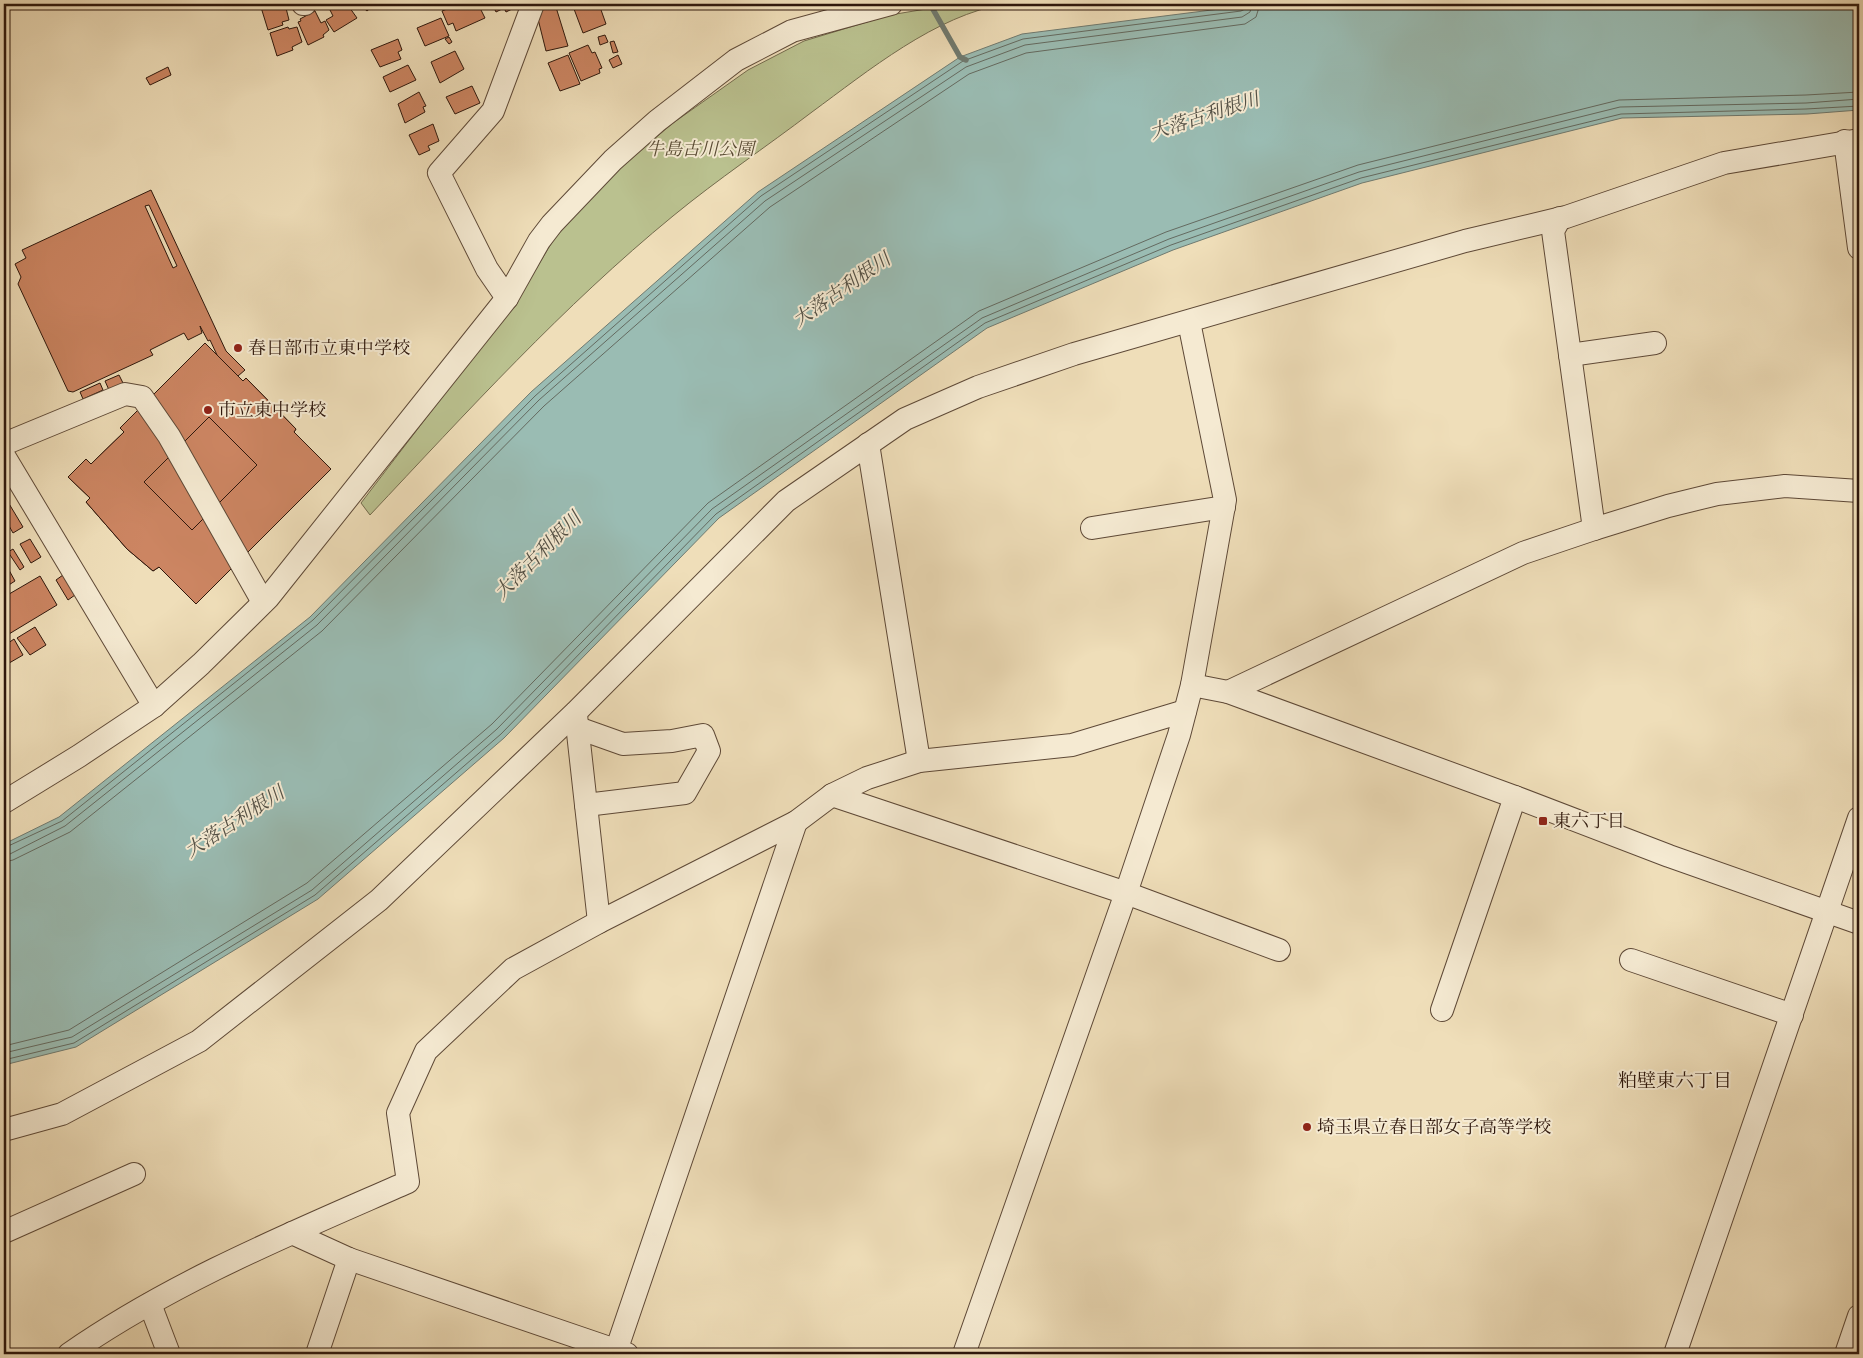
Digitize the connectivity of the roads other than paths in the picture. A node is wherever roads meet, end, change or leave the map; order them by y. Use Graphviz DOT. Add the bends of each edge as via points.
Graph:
graph roads {
  1 [pos="533,4"];
  2 [pos="891,4"];
  3 [pos="1852,140"];
  4 [pos="1560,218"];
  5 [pos="1859,248"];
  6 [pos="507,298"];
  7 [pos="1189,322"];
  8 [pos="1655,343"];
  9 [pos="1570,355"];
  10 [pos="4,444"];
  11 [pos="868,444"];
  12 [pos="4,456"];
  13 [pos="1859,491"];
  14 [pos="1224,507"];
  15 [pos="1092,528"];
  16 [pos="1594,529"];
  17 [pos="263,602"];
  18 [pos="1192,685"];
  19 [pos="1228,692"];
  20 [pos="154,706"];
  21 [pos="1185,711"];
  22 [pos="577,720"];
  23 [pos="919,761"];
  24 [pos="832,795"];
  25 [pos="1515,797"];
  26 [pos="4,802"];
  27 [pos="586,805"];
  28 [pos="1859,818"];
  29 [pos="796,822"];
  30 [pos="1126,893"];
  31 [pos="1828,913"];
  32 [pos="599,922"];
  33 [pos="1859,923"];
  34 [pos="1279,950"];
  35 [pos="1631,960"];
  36 [pos="1442,1010"];
  37 [pos="1792,1015"];
  38 [pos="4,1130"];
  39 [pos="134,1174"];
  40 [pos="4,1232"];
  41 [pos="292,1233"];
  42 [pos="348,1259"];
  43 [pos="150,1304"];
  44 [pos="1859,1316"];
  45 [pos="619,1353"];
  46 [pos="69,1354"];
  47 [pos="169,1354"];
  48 [pos="316,1354"];
  49 [pos="964,1354"];
  50 [pos="1676,1354"];
  51 [pos="1846,1354"];
  1 -- 6 [label="street" via="493,111 439,173 487,269"];
  2 -- 6 [label="street" via="792,31 729,66 657,121 613,160 543,236"];
  3 -- 4 [label="street" via="1724,163"];
  3 -- 5 [label="street"];
  4 -- 7 [label="street" via="1465,241"];
  4 -- 9 [label="street" via="1553,231"];
  6 -- 17 [label="street"];
  7 -- 11 [label="street" via="1074,354 978,387 906,419"];
  7 -- 14 [label="street"];
  8 -- 9 [label="street"];
  9 -- 16 [label="street"];
  10 -- 17 [label="street" via="125,394 142,397 169,436"];
  11 -- 22 [label="street" via="786,502"];
  11 -- 23 [label="street"];
  12 -- 20 [label="street"];
  13 -- 16 [label="street" via="1785,486 1717,494"];
  14 -- 15 [label="street"];
  14 -- 18 [label="street"];
  16 -- 19 [label="street" via="1523,553"];
  17 -- 20 [label="street"];
  18 -- 19 [label="street"];
  18 -- 21 [label="street"];
  19 -- 25 [label="street"];
  20 -- 26 [label="street"];
  21 -- 23 [label="street" via="1072,745"];
  21 -- 30 [label="street"];
  22 -- 27 [label="street"];
  22 -- 27 [label="street" via="623,744 703,735 709,751 685,793"];
  22 -- 38 [label="street" via="379,900 199,1041 62,1114"];
  23 -- 24 [label="street" via="867,778"];
  24 -- 29 [label="street"];
  24 -- 30 [label="street"];
  25 -- 31 [label="street"];
  25 -- 36 [label="street"];
  27 -- 32 [label="street"];
  28 -- 31 [label="street"];
  29 -- 32 [label="street"];
  29 -- 45 [label="street"];
  30 -- 34 [label="street"];
  30 -- 49 [label="street"];
  31 -- 33 [label="street"];
  31 -- 37 [label="street"];
  32 -- 41 [label="street" via="513,969 426,1051 398,1113 408,1182"];
  35 -- 37 [label="street"];
  37 -- 50 [label="street"];
  39 -- 40 [label="street"];
  41 -- 42 [label="street"];
  41 -- 43 [label="street" via="199,1276"];
  42 -- 45 [label="street"];
  42 -- 48 [label="street"];
  43 -- 46 [label="street"];
  43 -- 47 [label="street"];
  44 -- 51 [label="street"];
}
